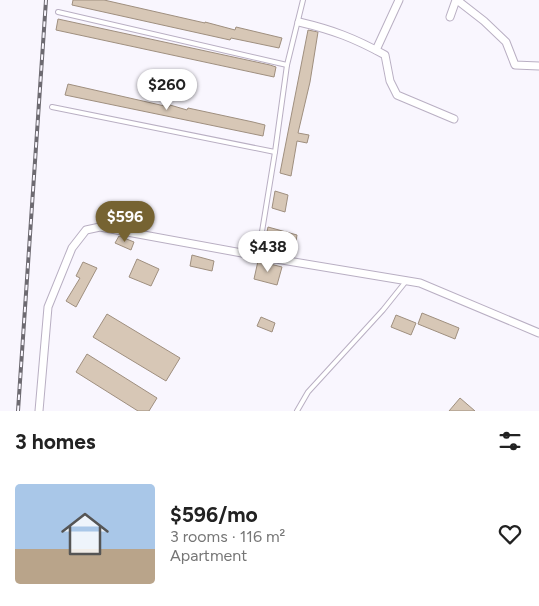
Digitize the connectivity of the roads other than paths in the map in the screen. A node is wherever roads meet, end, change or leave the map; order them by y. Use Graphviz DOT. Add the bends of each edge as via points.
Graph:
graph roads {
  1 [pos="303,0"];
  2 [pos="399,0"];
  3 [pos="457,0"];
  4 [pos="58,12"];
  5 [pos="450,17"];
  6 [pos="299,22"];
  7 [pos="376,50"];
  8 [pos="288,65"];
  9 [pos="539,66"];
  10 [pos="52,107"];
  11 [pos="454,120"];
  12 [pos="275,152"];
  13 [pos="258,256"];
  14 [pos="407,280"];
  15 [pos="539,333"];
  16 [pos="39,411"];
  17 [pos="297,411"];
  1 -- 6 [label="lane"];
  2 -- 7 [label="street"];
  3 -- 5 [label="street"];
  3 -- 9 [label="street" via="506,42 515,65"];
  4 -- 8 [label="lane"];
  6 -- 7 [label="street" via="332,30"];
  6 -- 8 [label="lane"];
  7 -- 11 [label="street" via="385,55 390,81 397,95"];
  8 -- 12 [label="lane"];
  10 -- 12 [label="lane"];
  12 -- 13 [label="lane"];
  13 -- 14 [label="street"];
  13 -- 16 [label="street" via="100,227 86,230 72,248 48,307"];
  14 -- 15 [label="street"];
  14 -- 17 [label="lane" via="308,392"];
}
